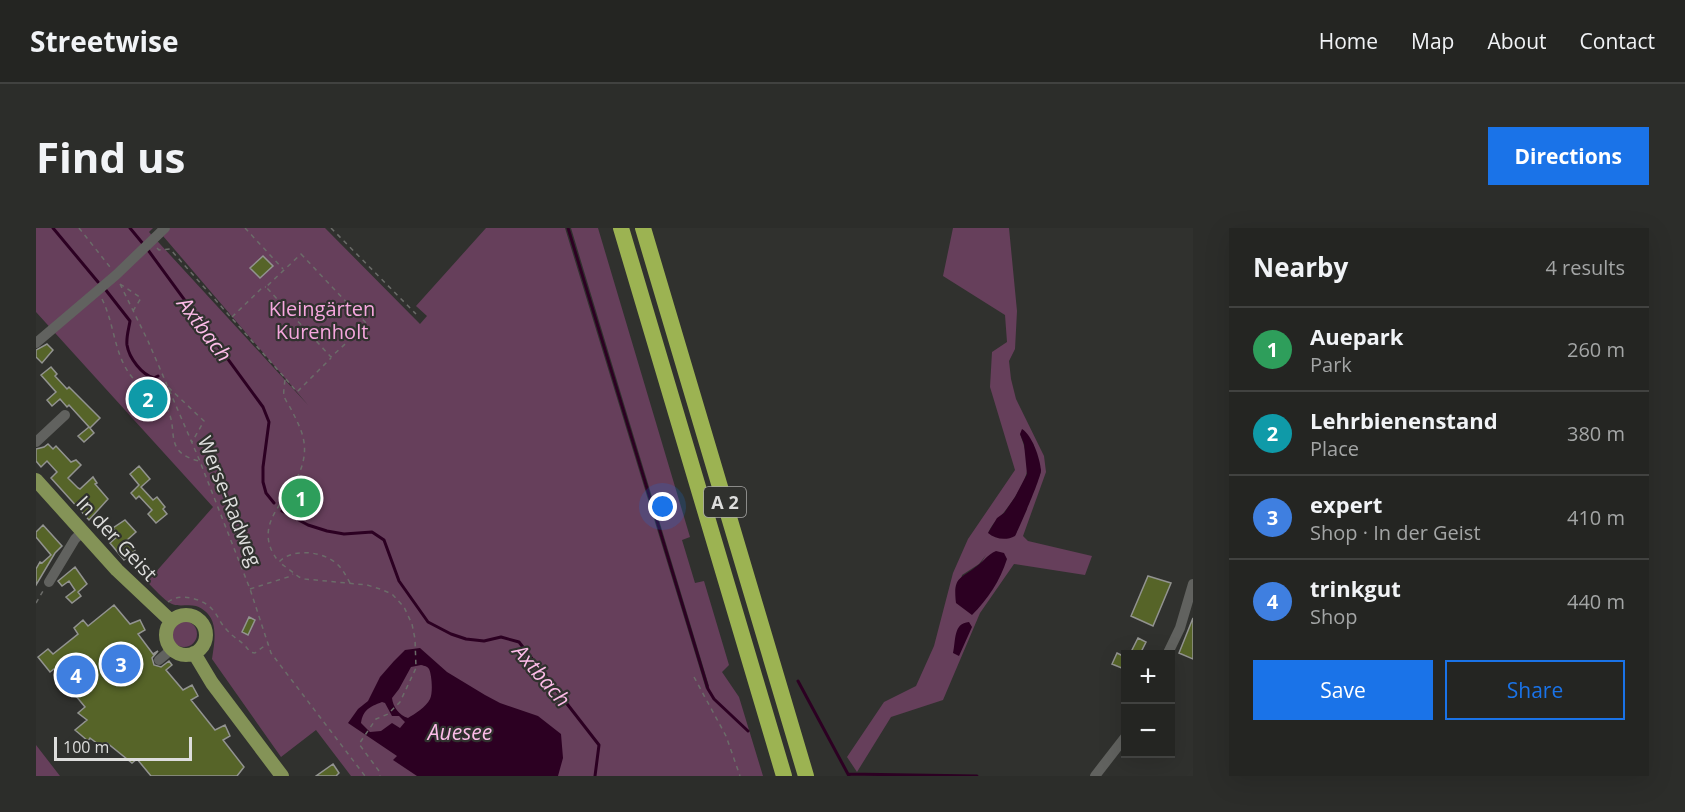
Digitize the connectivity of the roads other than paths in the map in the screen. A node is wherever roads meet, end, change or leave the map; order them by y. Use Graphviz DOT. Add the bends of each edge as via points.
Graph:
graph roads {
  1 [pos="165,228"];
  2 [pos="621,228"];
  3 [pos="644,228"];
  4 [pos="36,344"];
  5 [pos="65,415"];
  6 [pos="36,442"];
  7 [pos="36,480"];
  8 [pos="82,532"];
  9 [pos="49,582"];
  10 [pos="1193,584"];
  11 [pos="171,621"];
  12 [pos="172,649"];
  13 [pos="1169,650"];
  14 [pos="194,653"];
  15 [pos="159,660"];
  16 [pos="1121,741"];
  17 [pos="282,776"];
  18 [pos="784,776"];
  19 [pos="806,776"];
  20 [pos="1095,776"];
  1 -- 4 [label="street" via="118,279 97,291"];
  2 -- 18 [label="highway, A 2"];
  3 -- 19 [label="highway, A 2"];
  5 -- 6 [label="street"];
  7 -- 8 [label="main road, In der Geist"];
  8 -- 9 [label="street"];
  8 -- 11 [label="main road, In der Geist"];
  10 -- 13 [label="street"];
  11 -- 12 [label="main road" via="166,632"];
  11 -- 14 [label="main road" via="186,614 201,621 206,636"];
  12 -- 14 [label="main road" via="182,654"];
  12 -- 15 [label="street"];
  14 -- 17 [label="main road" via="212,684"];
  16 -- 20 [label="street"];
}
